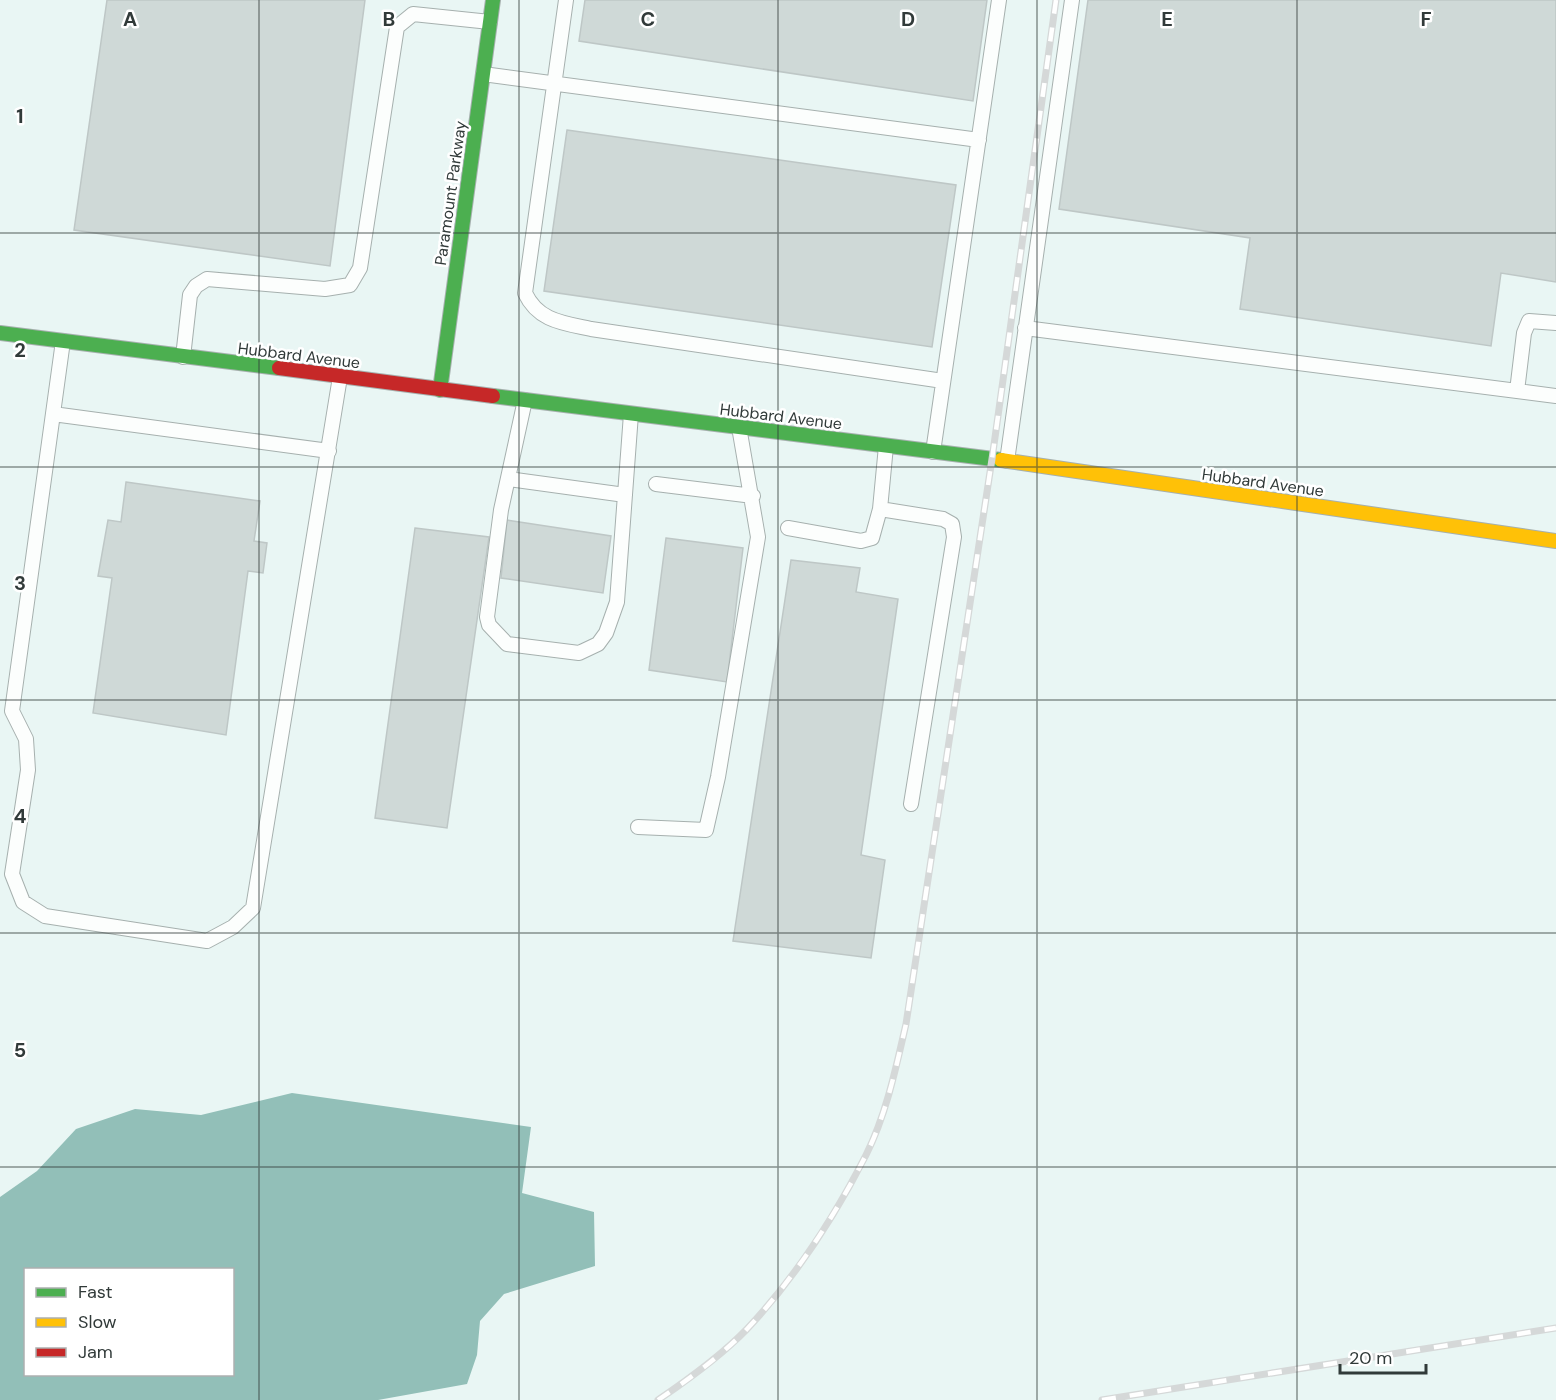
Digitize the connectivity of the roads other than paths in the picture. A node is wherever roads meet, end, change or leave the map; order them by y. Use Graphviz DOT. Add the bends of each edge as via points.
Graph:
graph roads {
  1 [pos="494,0"];
  2 [pos="566,0"];
  3 [pos="999,0"];
  4 [pos="1072,0"];
  5 [pos="490,22"];
  6 [pos="483,74"];
  7 [pos="555,83"];
  8 [pos="979,140"];
  9 [pos="1556,323"];
  10 [pos="1025,328"];
  11 [pos="0,333"];
  12 [pos="63,341"];
  13 [pos="183,357"];
  14 [pos="340,377"];
  15 [pos="943,381"];
  16 [pos="440,390"];
  17 [pos="1517,391"];
  18 [pos="1556,396"];
  19 [pos="525,400"];
  20 [pos="52,414"];
  21 [pos="631,414"];
  22 [pos="740,427"];
  23 [pos="886,446"];
  24 [pos="329,451"];
  25 [pos="933,452"];
  26 [pos="1007,461"];
  27 [pos="507,479"];
  28 [pos="656,484"];
  29 [pos="625,495"];
  30 [pos="753,496"];
  31 [pos="880,509"];
  32 [pos="788,528"];
  33 [pos="1556,541"];
  34 [pos="911,804"];
  35 [pos="638,827"];
  1 -- 5 [label="street, Paramount Parkway"];
  2 -- 7 [label="lane"];
  3 -- 8 [label="lane"];
  4 -- 10 [label="lane"];
  5 -- 6 [label="street, Paramount Parkway"];
  5 -- 13 [label="lane" via="413,14 398,27 360,268 350,285 325,289 207,279 190,295"];
  6 -- 7 [label="lane"];
  6 -- 16 [label="street, Paramount Parkway"];
  7 -- 8 [label="lane"];
  7 -- 15 [label="lane" via="525,293 530,304 546,319"];
  8 -- 15 [label="lane"];
  9 -- 17 [label="lane" via="1529,321"];
  10 -- 17 [label="lane"];
  10 -- 26 [label="lane"];
  11 -- 12 [label="street, Hubbard Avenue"];
  12 -- 13 [label="street, Hubbard Avenue"];
  12 -- 20 [label="lane"];
  13 -- 14 [label="street, Hubbard Avenue"];
  14 -- 16 [label="street, Hubbard Avenue"];
  14 -- 24 [label="lane"];
  15 -- 25 [label="lane"];
  16 -- 19 [label="street, Hubbard Avenue"];
  17 -- 18 [label="lane"];
  19 -- 21 [label="street, Hubbard Avenue"];
  19 -- 27 [label="lane"];
  20 -- 24 [label="lane"];
  20 -- 24 [label="lane" via="12,711 26,740 28,770 12,874 23,902 45,916 207,941 232,927 253,908"];
  21 -- 22 [label="street, Hubbard Avenue"];
  21 -- 29 [label="lane"];
  22 -- 23 [label="street, Hubbard Avenue"];
  22 -- 30 [label="lane"];
  23 -- 25 [label="street, Hubbard Avenue"];
  23 -- 31 [label="lane"];
  25 -- 26 [label="street, Hubbard Avenue"];
  26 -- 33 [label="street, Hubbard Avenue"];
  27 -- 29 [label="lane"];
  27 -- 29 [label="lane" via="487,617 489,625 507,644 579,653 598,644 617,602"];
  28 -- 30 [label="lane"];
  30 -- 35 [label="lane" via="758,537 706,830"];
  31 -- 32 [label="lane" via="872,538 861,541"];
  31 -- 34 [label="lane" via="943,519 952,524 954,537"];
}
